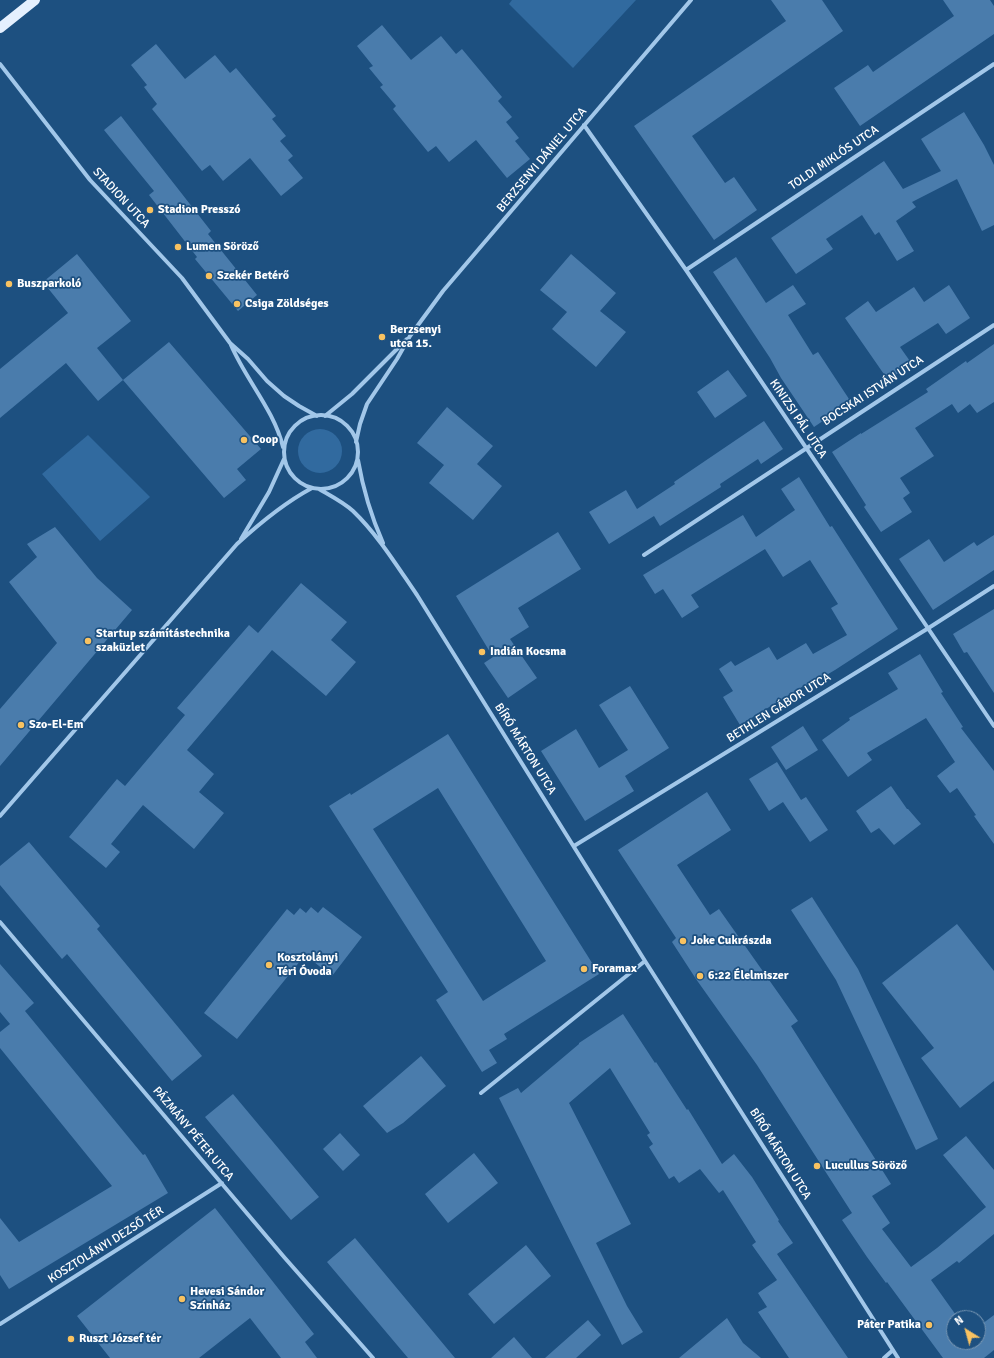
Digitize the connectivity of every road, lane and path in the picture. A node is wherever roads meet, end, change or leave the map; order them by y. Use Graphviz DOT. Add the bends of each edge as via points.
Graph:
graph roads {
  1 [pos="35,0"];
  2 [pos="691,0"];
  3 [pos="0,28"];
  4 [pos="0,64"];
  5 [pos="994,64"];
  6 [pos="584,125"];
  7 [pos="686,270"];
  8 [pos="994,325"];
  9 [pos="410,336"];
  10 [pos="230,343"];
  11 [pos="317,416"];
  12 [pos="325,416"];
  13 [pos="356,442"];
  14 [pos="806,448"];
  15 [pos="284,450"];
  16 [pos="357,455"];
  17 [pos="284,459"];
  18 [pos="312,488"];
  19 [pos="319,489"];
  20 [pos="237,544"];
  21 [pos="385,549"];
  22 [pos="644,555"];
  23 [pos="994,586"];
  24 [pos="927,629"];
  25 [pos="994,726"];
  26 [pos="0,816"];
  27 [pos="574,846"];
  28 [pos="0,922"];
  29 [pos="645,961"];
  30 [pos="481,1093"];
  31 [pos="222,1183"];
  32 [pos="0,1324"];
  33 [pos="893,1350"];
  34 [pos="373,1358"];
  35 [pos="884,1358"];
  36 [pos="898,1358"];
  1 -- 3 [label="main road"];
  2 -- 6 [label="street, BERZSENYI DÁNIEL UTCA"];
  4 -- 10 [label="street, STADION UTCA" via="90,180 182,278"];
  5 -- 7 [label="street, TOLDI MIKLÓS UTCA"];
  6 -- 7 [label="street, KINIZSI PÁL UTCA"];
  6 -- 9 [label="street, BERZSENYI DÁNIEL UTCA" via="443,292"];
  7 -- 14 [label="street, KINIZSI PÁL UTCA"];
  8 -- 14 [label="street, BOCSKAI ISTVÁN UTCA"];
  9 -- 12 [label="street, BERZSENYI DÁNIEL UTCA" via="352,394"];
  9 -- 13 [label="street, BERZSENYI DÁNIEL UTCA" via="398,359 367,404"];
  10 -- 11 [label="street, STADION UTCA" via="284,396"];
  10 -- 15 [label="street, STADION UTCA" via="276,428"];
  11 -- 12 [label="street"];
  11 -- 15 [label="street" via="303,420 292,430"];
  12 -- 13 [label="street" via="337,419 347,426"];
  13 -- 16 [label="street"];
  14 -- 22 [label="street, BOCSKAI ISTVÁN UTCA"];
  14 -- 24 [label="street, KINIZSI PÁL UTCA"];
  15 -- 17 [label="street"];
  16 -- 19 [label="street" via="354,468 345,479 333,487"];
  16 -- 21 [label="street, BÍRÓ MÁRTON UTCA" via="365,496"];
  17 -- 18 [label="street" via="291,474"];
  17 -- 20 [label="street" via="262,504"];
  18 -- 19 [label="street"];
  18 -- 20 [label="street" via="282,505"];
  19 -- 21 [label="street, BÍRÓ MÁRTON UTCA" via="352,511"];
  20 -- 26 [label="street"];
  21 -- 27 [label="street, BÍRÓ MÁRTON UTCA"];
  23 -- 24 [label="street, BETHLEN GÁBOR UTCA"];
  24 -- 25 [label="street, KINIZSI PÁL UTCA"];
  24 -- 27 [label="street, BETHLEN GÁBOR UTCA"];
  27 -- 29 [label="street, BÍRÓ MÁRTON UTCA"];
  28 -- 31 [label="street, PÁZMÁNY PÉTER UTCA"];
  29 -- 30 [label="street"];
  29 -- 33 [label="street, BÍRÓ MÁRTON UTCA"];
  31 -- 32 [label="street, KOSZTOLÁNYI DEZSŐ TÉR"];
  31 -- 34 [label="street, PÁZMÁNY PÉTER UTCA"];
  33 -- 35 [label="street"];
  33 -- 36 [label="street, BÍRÓ MÁRTON UTCA"];
}
